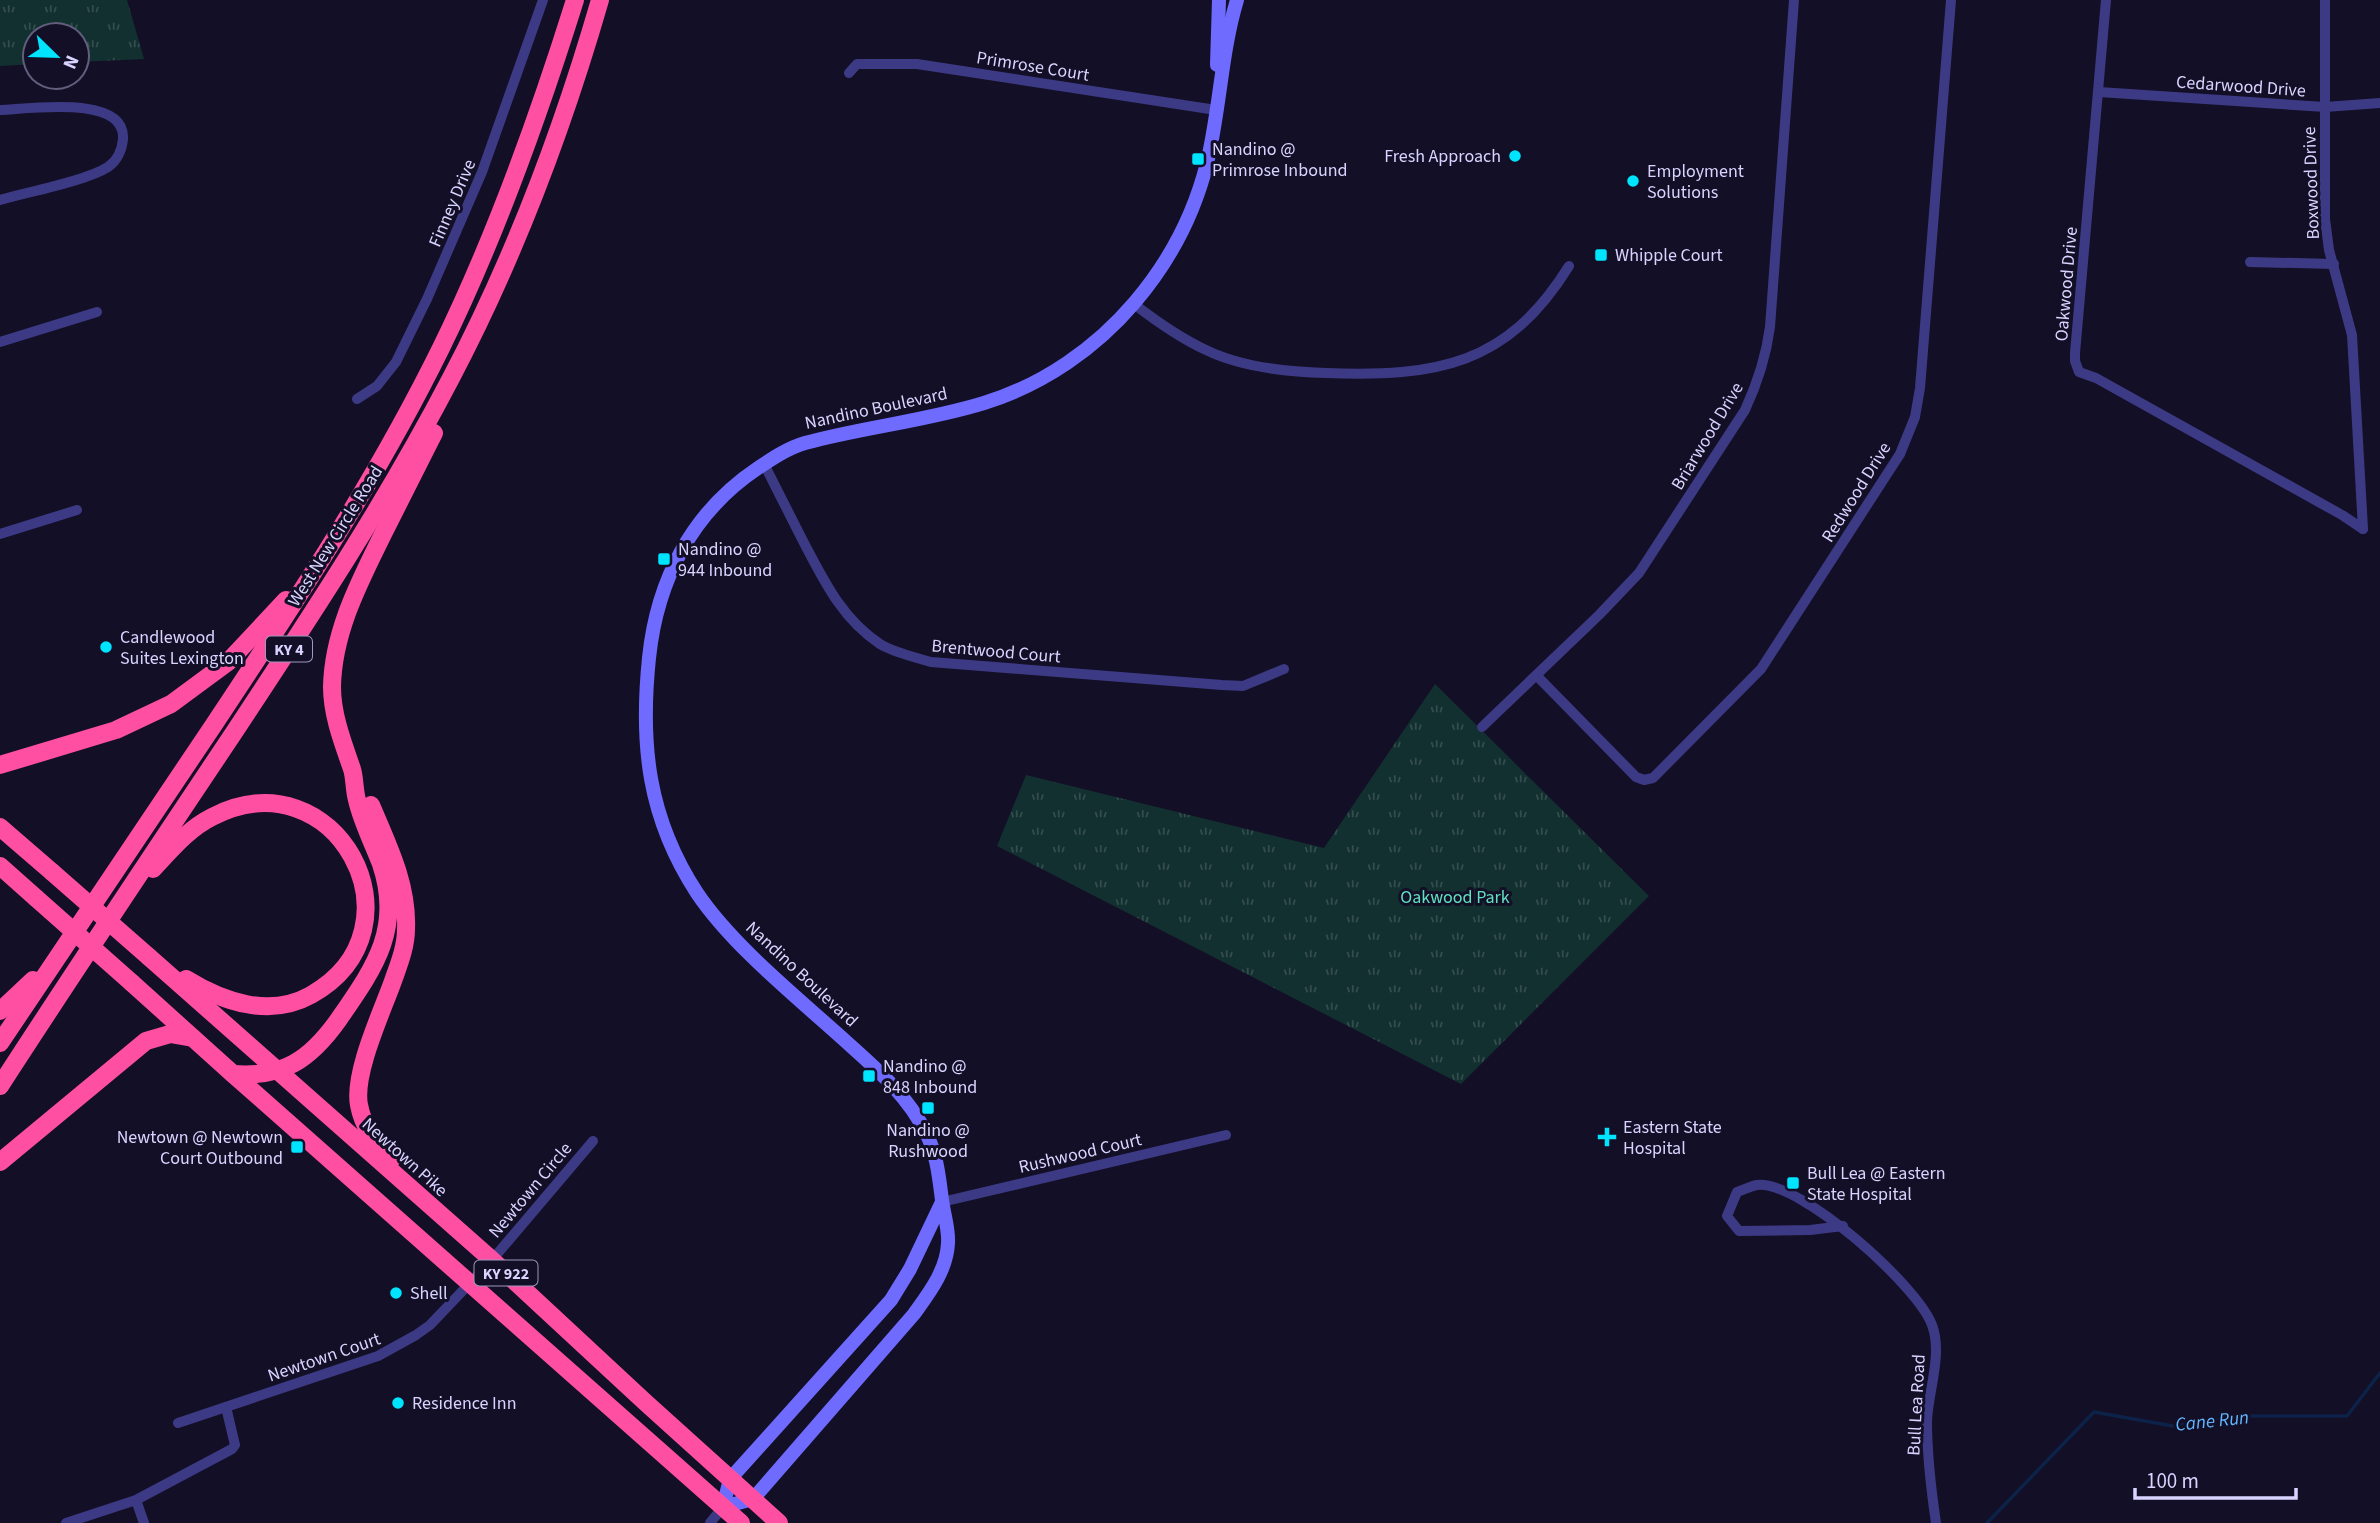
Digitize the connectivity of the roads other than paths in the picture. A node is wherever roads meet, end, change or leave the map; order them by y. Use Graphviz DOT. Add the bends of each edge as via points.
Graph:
graph roads {
  1 [pos="543,0"];
  2 [pos="565,0"];
  3 [pos="575,0"];
  4 [pos="600,0"];
  5 [pos="1219,0"];
  6 [pos="1237,0"];
  7 [pos="1794,0"];
  8 [pos="1951,0"];
  9 [pos="2106,0"];
  10 [pos="2325,0"];
  11 [pos="1223,39"];
  12 [pos="849,73"];
  13 [pos="2099,92"];
  14 [pos="545,96"];
  15 [pos="2380,103"];
  16 [pos="2325,107"];
  17 [pos="0,110"];
  18 [pos="1216,110"];
  19 [pos="0,200"];
  20 [pos="2249,262"];
  21 [pos="2334,264"];
  22 [pos="1569,266"];
  23 [pos="1134,304"];
  24 [pos="97,312"];
  25 [pos="0,342"];
  26 [pos="452,377"];
  27 [pos="358,399"];
  28 [pos="764,464"];
  29 [pos="77,510"];
  30 [pos="2363,529"];
  31 [pos="0,534"];
  32 [pos="331,547"];
  33 [pos="1284,669"];
  34 [pos="1537,676"];
  35 [pos="1482,727"];
  36 [pos="0,765"];
  37 [pos="356,782"];
  38 [pos="0,827"];
  39 [pos="0,866"];
  40 [pos="0,880"];
  41 [pos="36,898"];
  42 [pos="113,914"];
  43 [pos="63,951"];
  44 [pos="149,957"];
  45 [pos="0,1011"];
  46 [pos="194,1038"];
  47 [pos="0,1043"];
  48 [pos="278,1072"];
  49 [pos="233,1074"];
  50 [pos="0,1086"];
  51 [pos="1226,1135"];
  52 [pos="593,1141"];
  53 [pos="0,1162"];
  54 [pos="942,1202"];
  55 [pos="445,1221"];
  56 [pos="1843,1226"];
  57 [pos="492,1260"];
  58 [pos="470,1283"];
  59 [pos="226,1407"];
  60 [pos="178,1423"];
  61 [pos="730,1479"];
  62 [pos="753,1499"];
  63 [pos="136,1500"];
  64 [pos="723,1507"];
  65 [pos="66,1523"];
  66 [pos="144,1523"];
  67 [pos="710,1523"];
  68 [pos="741,1523"];
  69 [pos="779,1523"];
  70 [pos="1936,1523"];
  1 -- 27 [label="street, Finney Drive" via="487,159 427,299 396,362 377,386"];
  2 -- 14 [label="highway"];
  3 -- 14 [label="highway, KY 4"];
  4 -- 26 [label="highway, West New Circle Road / KY 4" via="552,145 509,254"];
  5 -- 11 [label="street, Nandino Boulevard"];
  6 -- 11 [label="street, Nandino Boulevard"];
  7 -- 34 [label="street, Briarwood Drive" via="1770,327 1758,382 1745,410 1639,573"];
  8 -- 34 [label="street, Redwood Drive" via="1920,388 1915,417 1900,454 1761,669 1653,778 1636,777"];
  9 -- 13 [label="street, Oakwood Drive"];
  10 -- 16 [label="street, Boxwood Drive"];
  11 -- 18 [label="street, Nandino Boulevard"];
  12 -- 18 [label="street, Primrose Court" via="857,64 917,64"];
  13 -- 16 [label="street, Cedarwood Drive"];
  13 -- 30 [label="street, Oakwood Drive" via="2075,353 2079,372"];
  14 -- 32 [label="highway, West New Circle Road / KY 4" via="480,263 441,348"];
  15 -- 16 [label="street, Cedarwood Drive"];
  16 -- 21 [label="street, Boxwood Drive" via="2325,219"];
  17 -- 19 [label="street" via="96,109 115,118 123,137 110,166"];
  18 -- 23 [label="street, Nandino Boulevard" via="1208,161 1188,219 1169,256"];
  20 -- 21 [label="street"];
  21 -- 30 [label="street, Boxwood Drive" via="2354,352"];
  22 -- 23 [label="street" via="1536,313 1511,333 1464,359 1410,373 1310,372 1237,362 1206,351"];
  23 -- 28 [label="street, Nandino Boulevard" via="1084,351 1014,392 962,410 801,444"];
  24 -- 25 [label="street"];
  26 -- 37 [label="highway" via="446,410 376,549 341,631 332,688 335,716"];
  26 -- 42 [label="highway, West New Circle Road / KY 4" via="343,567"];
  28 -- 33 [label="street, Brentwood Court" via="845,614 882,645 902,654 931,662 1243,686"];
  28 -- 54 [label="street, Nandino Boulevard" via="740,480 701,519 663,587 649,658 645,727 651,785 673,847 696,892 723,925 886,1078 911,1108 937,1160"];
  29 -- 31 [label="street"];
  32 -- 36 [label="highway" via="228,662 171,704 116,730"];
  32 -- 43 [label="highway, West New Circle Road / KY 4"];
  34 -- 35 [label="street, Briarwood Drive"];
  37 -- 48 [label="highway" via="356,798 388,889 386,936 376,961 330,1032 304,1057"];
  37 -- 55 [label="highway" via="368,797 396,864 405,898 406,930 405,947 360,1078 359,1103 377,1145"];
  38 -- 44 [label="highway, Newtown Pike / KY 922, bridge"];
  39 -- 41 [label="highway, KY 922"];
  40 -- 41 [label="highway"];
  41 -- 46 [label="highway, KY 922, bridge"];
  42 -- 44 [label="highway" via="182,838 211,817 243,805 282,805 320,820 342,840 359,869 364,920 354,951 331,980 304,999 264,1006 235,1002 203,990"];
  42 -- 50 [label="highway, West New Circle Road / KY 4"];
  43 -- 45 [label="highway"];
  43 -- 47 [label="highway, West New Circle Road / KY 4"];
  44 -- 48 [label="highway, Newtown Pike / KY 922"];
  46 -- 49 [label="highway, KY 922"];
  46 -- 53 [label="highway" via="170,1034 146,1041"];
  48 -- 49 [label="highway"];
  48 -- 55 [label="highway, Newtown Pike / KY 922"];
  49 -- 58 [label="highway, KY 922"];
  51 -- 54 [label="street, Rushwood Court"];
  52 -- 57 [label="street, Newtown Circle"];
  54 -- 61 [label="street" via="891,1300"];
  54 -- 62 [label="street, Nandino Boulevard" via="947,1250 928,1294"];
  55 -- 57 [label="highway, Newtown Pike / KY 922"];
  56 -- 56 [label="street, Bull Lea Road" via="1788,1194 1758,1185 1737,1192 1727,1216 1739,1231"];
  56 -- 70 [label="street, Bull Lea Road" via="1894,1272 1933,1327 1935,1361 1927,1419"];
  57 -- 58 [label="street, Newtown Court"];
  57 -- 61 [label="highway, Newtown Pike / KY 922"];
  58 -- 59 [label="street, Newtown Court" via="430,1325 400,1346"];
  58 -- 64 [label="highway, KY 922"];
  59 -- 60 [label="street, Newtown Court"];
  59 -- 63 [label="street" via="235,1445 232,1449"];
  61 -- 62 [label="highway, Newtown Pike / KY 922"];
  61 -- 64 [label="street"];
  62 -- 64 [label="street"];
  62 -- 69 [label="highway, Newtown Pike / KY 922"];
  63 -- 65 [label="street"];
  63 -- 66 [label="street"];
  64 -- 67 [label="street"];
  64 -- 68 [label="highway, KY 922"];
}
